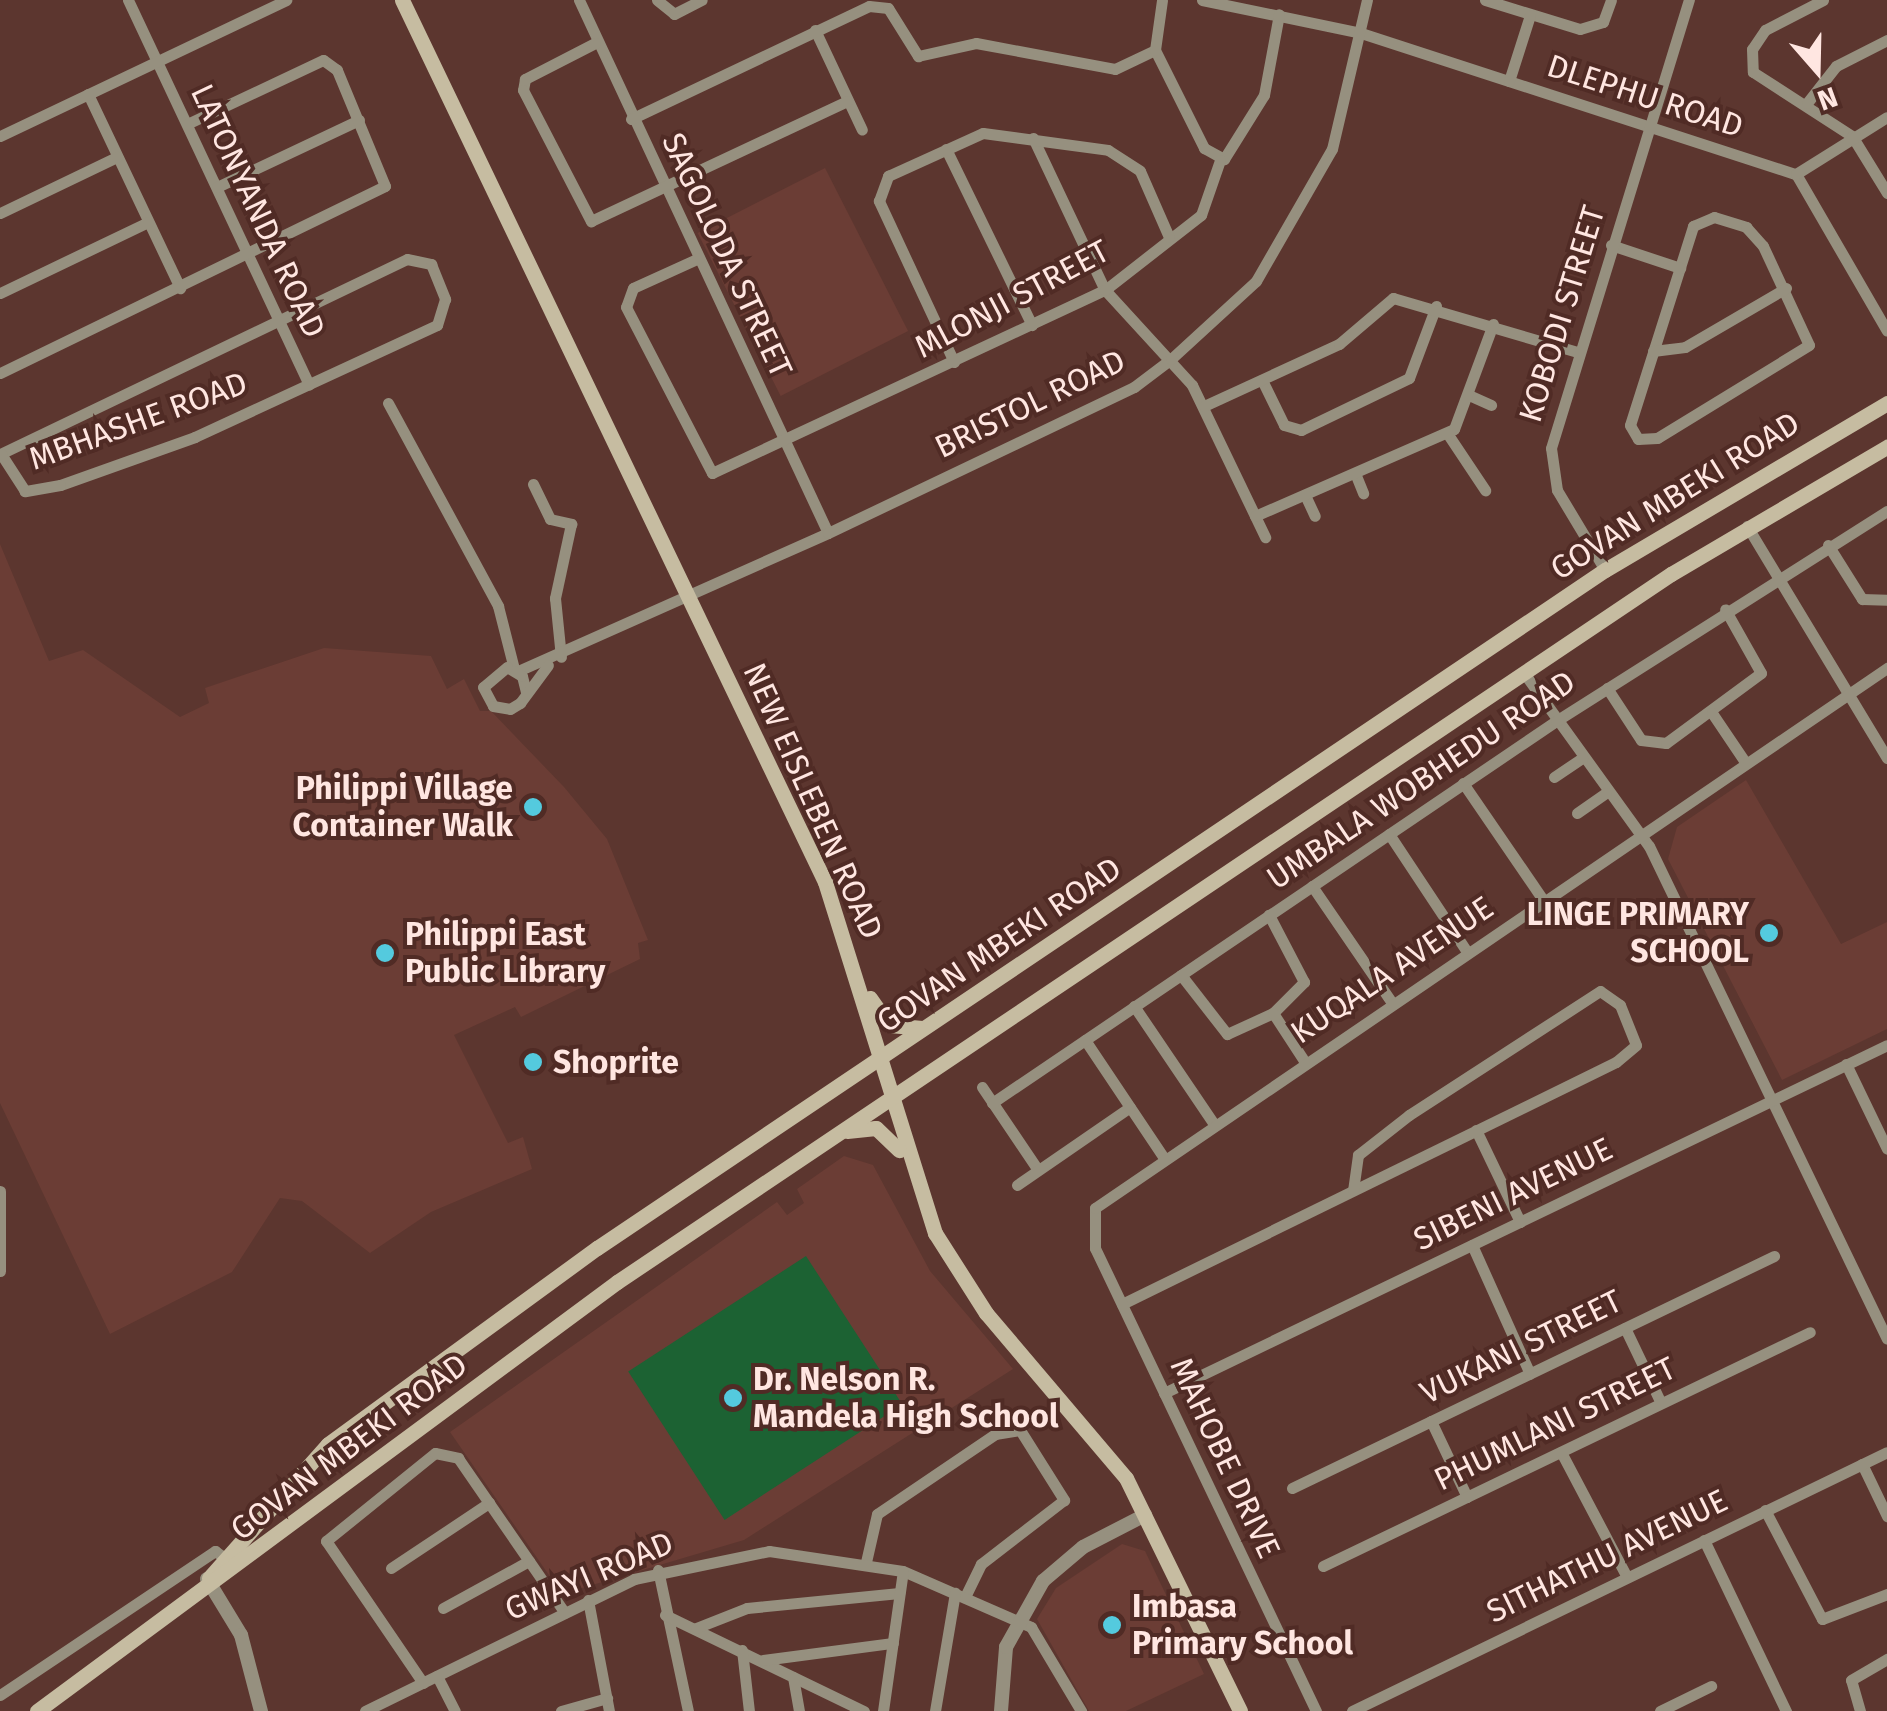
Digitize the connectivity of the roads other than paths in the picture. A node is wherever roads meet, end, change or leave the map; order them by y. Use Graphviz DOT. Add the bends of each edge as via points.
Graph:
graph roads {
  1 [pos="128,0"];
  2 [pos="286,0"];
  3 [pos="402,0"];
  4 [pos="579,0"];
  5 [pos="657,0"];
  6 [pos="702,0"];
  7 [pos="1162,0"];
  8 [pos="1202,0"];
  9 [pos="1367,0"];
  10 [pos="1485,0"];
  11 [pos="1610,0"];
  12 [pos="1689,0"];
  13 [pos="1823,0"];
  14 [pos="1279,14"];
  15 [pos="1530,15"];
  16 [pos="815,30"];
  17 [pos="1361,33"];
  18 [pos="1887,40"];
  19 [pos="595,43"];
  20 [pos="1155,50"];
  21 [pos="158,61"];
  22 [pos="1509,80"];
  23 [pos="88,94"];
  24 [pos="847,102"];
  25 [pos="1807,103"];
  26 [pos="1887,117"];
  27 [pos="632,119"];
  28 [pos="360,120"];
  29 [pos="188,124"];
  30 [pos="1650,125"];
  31 [pos="862,130"];
  32 [pos="0,136"];
  33 [pos="1852,136"];
  34 [pos="1033,138"];
  35 [pos="946,149"];
  36 [pos="117,157"];
  37 [pos="1220,160"];
  38 [pos="1796,174"];
  39 [pos="217,187"];
  40 [pos="665,190"];
  41 [pos="1887,192"];
  42 [pos="0,213"];
  43 [pos="148,222"];
  44 [pos="1169,237"];
  45 [pos="1611,246"];
  46 [pos="249,254"];
  47 [pos="699,258"];
  48 [pos="1680,268"];
  49 [pos="180,288"];
  50 [pos="1786,288"];
  51 [pos="1105,290"];
  52 [pos="0,294"];
  53 [pos="1436,306"];
  54 [pos="279,321"];
  55 [pos="1032,324"];
  56 [pos="1494,324"];
  57 [pos="1887,331"];
  58 [pos="1578,352"];
  59 [pos="1653,352"];
  60 [pos="1172,360"];
  61 [pos="954,362"];
  62 [pos="0,373"];
  63 [pos="1262,380"];
  64 [pos="310,385"];
  65 [pos="1471,396"];
  66 [pos="1887,403"];
  67 [pos="388,404"];
  68 [pos="1491,405"];
  69 [pos="1204,406"];
  70 [pos="1447,434"];
  71 [pos="786,444"];
  72 [pos="1887,447"];
  73 [pos="1,454"];
  74 [pos="1355,473"];
  75 [pos="533,484"];
  76 [pos="1485,490"];
  77 [pos="1363,492"];
  78 [pos="1305,495"];
  79 [pos="1887,512"];
  80 [pos="1255,516"];
  81 [pos="1315,516"];
  82 [pos="1747,526"];
  83 [pos="828,533"];
  84 [pos="1265,536"];
  85 [pos="1828,545"];
  86 [pos="1605,570"];
  87 [pos="1778,575"];
  88 [pos="691,597"];
  89 [pos="1887,600"];
  90 [pos="1725,610"];
  91 [pos="556,659"];
  92 [pos="1887,668"];
  93 [pos="516,670"];
  94 [pos="1524,673"];
  95 [pos="1608,688"];
  96 [pos="1852,690"];
  97 [pos="526,692"];
  98 [pos="1712,712"];
  99 [pos="1556,721"];
  100 [pos="1582,758"];
  101 [pos="1887,758"];
  102 [pos="1746,762"];
  103 [pos="1554,778"];
  104 [pos="1464,784"];
  105 [pos="1606,793"];
  106 [pos="1577,813"];
  107 [pos="1389,834"];
  108 [pos="1638,836"];
  109 [pos="1312,886"];
  110 [pos="1543,900"];
  111 [pos="1269,915"];
  112 [pos="1467,952"];
  113 [pos="858,972"];
  114 [pos="1181,975"];
  115 [pos="1392,1003"];
  116 [pos="1134,1006"];
  117 [pos="1273,1013"];
  118 [pos="925,1028"];
  119 [pos="1085,1040"];
  120 [pos="1887,1045"];
  121 [pos="878,1060"];
  122 [pos="1305,1062"];
  123 [pos="1846,1064"];
  124 [pos="982,1087"];
  125 [pos="887,1099"];
  126 [pos="1772,1101"];
  127 [pos="992,1103"];
  128 [pos="1130,1107"];
  129 [pos="1214,1124"];
  130 [pos="1476,1130"];
  131 [pos="830,1137"];
  132 [pos="1887,1149"];
  133 [pos="904,1157"];
  134 [pos="1164,1158"];
  135 [pos="1038,1170"];
  136 [pos="1017,1184"];
  137 [pos="1354,1190"];
  138 [pos="0,1191"];
  139 [pos="1520,1222"];
  140 [pos="1090,1226"];
  141 [pos="1472,1245"];
  142 [pos="1774,1256"];
  143 [pos="0,1272"];
  144 [pos="1122,1304"];
  145 [pos="1625,1328"];
  146 [pos="1810,1332"];
  147 [pos="1887,1339"];
  148 [pos="1530,1374"];
  149 [pos="1164,1393"];
  150 [pos="1661,1404"];
  151 [pos="1431,1421"];
  152 [pos="1561,1452"];
  153 [pos="1887,1452"];
  154 [pos="1862,1464"];
  155 [pos="1292,1488"];
  156 [pos="1467,1497"];
  157 [pos="489,1503"];
  158 [pos="1765,1510"];
  159 [pos="1145,1515"];
  160 [pos="1887,1516"];
  161 [pos="1704,1540"];
  162 [pos="225,1558"];
  163 [pos="529,1561"];
  164 [pos="866,1562"];
  165 [pos="1323,1566"];
  166 [pos="392,1568"];
  167 [pos="658,1570"];
  168 [pos="903,1571"];
  169 [pos="1627,1577"];
  170 [pos="209,1582"];
  171 [pos="900,1593"];
  172 [pos="1887,1594"];
  173 [pos="960,1595"];
  174 [pos="588,1600"];
  175 [pos="442,1608"];
  176 [pos="564,1613"];
  177 [pos="666,1615"];
  178 [pos="1017,1621"];
  179 [pos="696,1628"];
  180 [pos="893,1642"];
  181 [pos="742,1650"];
  182 [pos="1887,1658"];
  183 [pos="760,1660"];
  184 [pos="437,1676"];
  185 [pos="793,1677"];
  186 [pos="423,1683"];
  187 [pos="1712,1686"];
  188 [pos="0,1695"];
  189 [pos="608,1704"];
  190 [pos="856,1709"];
  191 [pos="37,1711"];
  192 [pos="261,1711"];
  193 [pos="365,1711"];
  194 [pos="455,1711"];
  195 [pos="561,1711"];
  196 [pos="688,1711"];
  197 [pos="749,1711"];
  198 [pos="799,1711"];
  199 [pos="883,1711"];
  200 [pos="936,1711"];
  201 [pos="1001,1711"];
  202 [pos="1081,1711"];
  203 [pos="1240,1711"];
  204 [pos="1316,1711"];
  205 [pos="1352,1711"];
  206 [pos="1660,1711"];
  207 [pos="1786,1711"];
  208 [pos="1860,1711"];
  1 -- 21 [label="street, LATONYANDA ROAD"];
  2 -- 21 [label="street"];
  3 -- 88 [label="main road, NEW EISLEBEN ROAD"];
  4 -- 19 [label="street, SAGOLODA STREET"];
  5 -- 6 [label="street" via="674,14"];
  7 -- 20 [label="street"];
  8 -- 14 [label="street, DLEPHU ROAD"];
  9 -- 17 [label="street, BRISTOL ROAD"];
  10 -- 15 [label="street"];
  11 -- 15 [label="street" via="1594,28"];
  12 -- 30 [label="street, KOBODI STREET"];
  13 -- 25 [label="street" via="1765,30 1752,48 1757,78"];
  14 -- 17 [label="street, DLEPHU ROAD"];
  14 -- 37 [label="street, MLONJI STREET" via="1264,95 1234,153"];
  15 -- 22 [label="street"];
  16 -- 20 [label="street" via="880,4 918,56 976,43 1115,69"];
  16 -- 24 [label="street"];
  16 -- 27 [label="street"];
  17 -- 22 [label="street, DLEPHU ROAD"];
  17 -- 60 [label="street, BRISTOL ROAD" via="1341,125 1270,262"];
  18 -- 25 [label="street" via="1836,66"];
  19 -- 27 [label="street, SAGOLODA STREET"];
  19 -- 40 [label="street" via="524,79 546,138 591,222"];
  20 -- 37 [label="street" via="1204,148"];
  21 -- 23 [label="street"];
  21 -- 29 [label="street, LATONYANDA ROAD"];
  22 -- 30 [label="street, DLEPHU ROAD"];
  23 -- 32 [label="street"];
  23 -- 36 [label="street"];
  24 -- 31 [label="street"];
  24 -- 40 [label="street"];
  25 -- 33 [label="street"];
  26 -- 33 [label="street"];
  27 -- 40 [label="street, SAGOLODA STREET"];
  28 -- 29 [label="street" via="323,60"];
  28 -- 39 [label="street"];
  28 -- 46 [label="street" via="384,170 382,190"];
  29 -- 39 [label="street, LATONYANDA ROAD"];
  30 -- 38 [label="street, DLEPHU ROAD"];
  30 -- 45 [label="street, KOBODI STREET"];
  33 -- 38 [label="street"];
  33 -- 41 [label="street"];
  34 -- 35 [label="street" via="983,132"];
  34 -- 44 [label="street" via="1132,160"];
  34 -- 51 [label="street"];
  35 -- 55 [label="street"];
  35 -- 61 [label="street" via="888,176 878,196"];
  36 -- 42 [label="street"];
  36 -- 43 [label="street"];
  37 -- 44 [label="street, MLONJI STREET" via="1210,204"];
  38 -- 57 [label="street"];
  39 -- 46 [label="street, LATONYANDA ROAD"];
  40 -- 47 [label="street, SAGOLODA STREET"];
  43 -- 49 [label="street"];
  43 -- 52 [label="street"];
  44 -- 51 [label="street, MLONJI STREET"];
  45 -- 48 [label="street"];
  45 -- 58 [label="street, KOBODI STREET"];
  46 -- 49 [label="street"];
  46 -- 54 [label="street, LATONYANDA ROAD"];
  47 -- 71 [label="street, SAGOLODA STREET"];
  47 -- 71 [label="street, MLONJI STREET" via="633,288 626,308 704,467 722,472"];
  48 -- 50 [label="street" via="1694,226 1714,218 1746,227"];
  48 -- 59 [label="street"];
  49 -- 62 [label="street"];
  50 -- 59 [label="street" via="1685,347"];
  50 -- 59 [label="street" via="1809,333 1803,354 1648,441 1630,425"];
  51 -- 55 [label="street, MLONJI STREET"];
  51 -- 60 [label="street"];
  53 -- 56 [label="street"];
  53 -- 63 [label="street" via="1385,300 1339,344"];
  53 -- 63 [label="street" via="1409,378 1301,430 1284,425"];
  54 -- 64 [label="street, LATONYANDA ROAD"];
  54 -- 64 [label="street, MBHASHE ROAD" via="407,259 431,264 448,308 441,322"];
  54 -- 73 [label="street"];
  55 -- 61 [label="street, MLONJI STREET"];
  56 -- 58 [label="street"];
  56 -- 65 [label="street"];
  58 -- 86 [label="street, KOBODI STREET" via="1551,464"];
  60 -- 69 [label="street"];
  60 -- 83 [label="street, BRISTOL ROAD" via="1134,386"];
  61 -- 71 [label="street, MLONJI STREET"];
  63 -- 69 [label="street"];
  64 -- 73 [label="street, MBHASHE ROAD" via="38,492 21,488"];
  65 -- 68 [label="street"];
  65 -- 70 [label="street"];
  66 -- 86 [label="main road, GOVAN MBEKI ROAD"];
  67 -- 93 [label="street" via="498,606"];
  69 -- 80 [label="street"];
  70 -- 74 [label="street"];
  70 -- 76 [label="street"];
  71 -- 83 [label="street, SAGOLODA STREET"];
  72 -- 82 [label="main road, GOVAN MBEKI ROAD"];
  74 -- 77 [label="street"];
  74 -- 78 [label="street"];
  75 -- 91 [label="street" via="550,518 572,524 556,598"];
  78 -- 80 [label="street"];
  78 -- 81 [label="street"];
  79 -- 85 [label="street, UMBALA WOBHEDU ROAD"];
  80 -- 84 [label="street"];
  82 -- 87 [label="street"];
  82 -- 94 [label="main road, GOVAN MBEKI ROAD"];
  83 -- 88 [label="street, BRISTOL ROAD"];
  85 -- 87 [label="street, UMBALA WOBHEDU ROAD"];
  85 -- 89 [label="street" via="1862,600"];
  86 -- 118 [label="main road, GOVAN MBEKI ROAD"];
  87 -- 90 [label="street, UMBALA WOBHEDU ROAD"];
  87 -- 96 [label="street"];
  88 -- 91 [label="street, BRISTOL ROAD"];
  88 -- 113 [label="main road, NEW EISLEBEN ROAD" via="818,866"];
  90 -- 95 [label="street, UMBALA WOBHEDU ROAD"];
  90 -- 98 [label="street" via="1761,672"];
  91 -- 93 [label="street, BRISTOL ROAD"];
  91 -- 97 [label="street"];
  92 -- 96 [label="street, KUQALA AVENUE"];
  93 -- 97 [label="street"];
  93 -- 97 [label="street" via="488,675 485,698 505,710"];
  94 -- 99 [label="street"];
  94 -- 125 [label="main road, GOVAN MBEKI ROAD"];
  95 -- 98 [label="street" via="1648,745 1666,744"];
  95 -- 99 [label="street, UMBALA WOBHEDU ROAD"];
  96 -- 101 [label="street"];
  96 -- 102 [label="street, KUQALA AVENUE"];
  98 -- 102 [label="street"];
  99 -- 100 [label="street"];
  99 -- 104 [label="street, UMBALA WOBHEDU ROAD"];
  100 -- 103 [label="street"];
  100 -- 105 [label="street"];
  102 -- 108 [label="street, KUQALA AVENUE"];
  104 -- 107 [label="street, UMBALA WOBHEDU ROAD"];
  104 -- 110 [label="street"];
  105 -- 106 [label="street"];
  105 -- 108 [label="street"];
  107 -- 109 [label="street, UMBALA WOBHEDU ROAD"];
  107 -- 112 [label="street"];
  108 -- 110 [label="street, KUQALA AVENUE"];
  108 -- 126 [label="street"];
  109 -- 111 [label="street, UMBALA WOBHEDU ROAD"];
  109 -- 115 [label="street"];
  110 -- 112 [label="street, KUQALA AVENUE"];
  111 -- 114 [label="street, UMBALA WOBHEDU ROAD"];
  111 -- 117 [label="street" via="1304,982"];
  112 -- 115 [label="street, KUQALA AVENUE"];
  113 -- 118 [label="main road" via="884,1022"];
  113 -- 121 [label="main road, NEW EISLEBEN ROAD"];
  114 -- 116 [label="street, UMBALA WOBHEDU ROAD"];
  114 -- 117 [label="street" via="1227,1034"];
  115 -- 122 [label="street, KUQALA AVENUE"];
  116 -- 119 [label="street, UMBALA WOBHEDU ROAD"];
  116 -- 129 [label="street"];
  117 -- 122 [label="street"];
  118 -- 121 [label="main road, GOVAN MBEKI ROAD"];
  119 -- 127 [label="street, UMBALA WOBHEDU ROAD"];
  119 -- 128 [label="street"];
  120 -- 123 [label="street, SIBENI AVENUE"];
  121 -- 125 [label="main road, NEW EISLEBEN ROAD"];
  121 -- 162 [label="main road, GOVAN MBEKI ROAD" via="358,1422"];
  122 -- 129 [label="street, KUQALA AVENUE"];
  123 -- 126 [label="street, SIBENI AVENUE"];
  123 -- 132 [label="street"];
  124 -- 127 [label="street"];
  125 -- 131 [label="main road, GOVAN MBEKI ROAD"];
  125 -- 133 [label="main road, NEW EISLEBEN ROAD"];
  126 -- 139 [label="street, SIBENI AVENUE"];
  126 -- 147 [label="street"];
  127 -- 135 [label="street"];
  128 -- 134 [label="street"];
  128 -- 135 [label="street"];
  129 -- 134 [label="street, KUQALA AVENUE"];
  130 -- 137 [label="street"];
  130 -- 137 [label="street" via="1623,1058 1636,1045 1616,999 1600,991 1409,1115 1353,1163"];
  130 -- 139 [label="street"];
  131 -- 133 [label="main road" via="876,1128"];
  131 -- 170 [label="main road, GOVAN MBEKI ROAD"];
  133 -- 159 [label="main road, NEW EISLEBEN ROAD" via="968,1288 1102,1444"];
  134 -- 140 [label="street, KUQALA AVENUE" via="1106,1198"];
  135 -- 136 [label="street"];
  137 -- 144 [label="street"];
  138 -- 143 [label="street"];
  139 -- 141 [label="street, SIBENI AVENUE"];
  140 -- 144 [label="street, MAHOBE DRIVE"];
  141 -- 148 [label="street"];
  141 -- 149 [label="street, SIBENI AVENUE"];
  142 -- 145 [label="street, VUKANI STREET"];
  144 -- 149 [label="street, MAHOBE DRIVE"];
  145 -- 148 [label="street, VUKANI STREET"];
  145 -- 150 [label="street"];
  146 -- 150 [label="street, PHUMLANI STREET"];
  148 -- 151 [label="street, VUKANI STREET"];
  149 -- 204 [label="street, MAHOBE DRIVE"];
  150 -- 152 [label="street, PHUMLANI STREET"];
  151 -- 155 [label="street, VUKANI STREET"];
  151 -- 156 [label="street"];
  152 -- 156 [label="street, PHUMLANI STREET"];
  152 -- 169 [label="street"];
  153 -- 154 [label="street, SITHATHU AVENUE"];
  154 -- 158 [label="street, SITHATHU AVENUE"];
  154 -- 160 [label="street"];
  156 -- 165 [label="street, PHUMLANI STREET"];
  157 -- 163 [label="street"];
  157 -- 166 [label="street"];
  157 -- 186 [label="street" via="458,1458 439,1452 327,1535 330,1555"];
  158 -- 161 [label="street, SITHATHU AVENUE"];
  158 -- 172 [label="street" via="1822,1619"];
  159 -- 178 [label="street" via="1068,1557"];
  159 -- 203 [label="main road, NEW EISLEBEN ROAD"];
  161 -- 169 [label="street, SITHATHU AVENUE"];
  161 -- 207 [label="street"];
  162 -- 170 [label="main road, GOVAN MBEKI ROAD"];
  162 -- 188 [label="street" via="215,1552"];
  163 -- 175 [label="street"];
  163 -- 176 [label="street"];
  164 -- 167 [label="street, GWAYI ROAD" via="769,1551"];
  164 -- 168 [label="street, GWAYI ROAD"];
  164 -- 173 [label="street" via="877,1514 1015,1428 1064,1500 982,1564"];
  167 -- 174 [label="street, GWAYI ROAD"];
  167 -- 177 [label="street"];
  168 -- 171 [label="street"];
  168 -- 173 [label="street, GWAYI ROAD"];
  169 -- 205 [label="street, SITHATHU AVENUE"];
  170 -- 191 [label="main road, GOVAN MBEKI ROAD"];
  170 -- 192 [label="street" via="241,1635"];
  171 -- 179 [label="street" via="748,1608"];
  171 -- 180 [label="street"];
  173 -- 178 [label="street, GWAYI ROAD"];
  173 -- 200 [label="street"];
  174 -- 176 [label="street, GWAYI ROAD"];
  174 -- 189 [label="street"];
  176 -- 184 [label="street, GWAYI ROAD"];
  177 -- 179 [label="street"];
  177 -- 196 [label="street"];
  178 -- 201 [label="street"];
  178 -- 202 [label="street, GWAYI ROAD" via="1045,1640"];
  179 -- 181 [label="street"];
  180 -- 183 [label="street"];
  180 -- 199 [label="street"];
  181 -- 183 [label="street"];
  181 -- 197 [label="street"];
  182 -- 208 [label="street" via="1851,1680"];
  183 -- 185 [label="street"];
  184 -- 186 [label="street, GWAYI ROAD"];
  184 -- 194 [label="street"];
  185 -- 190 [label="street"];
  185 -- 198 [label="street"];
  186 -- 193 [label="street, GWAYI ROAD"];
  187 -- 206 [label="street"];
  189 -- 195 [label="street"];
}
